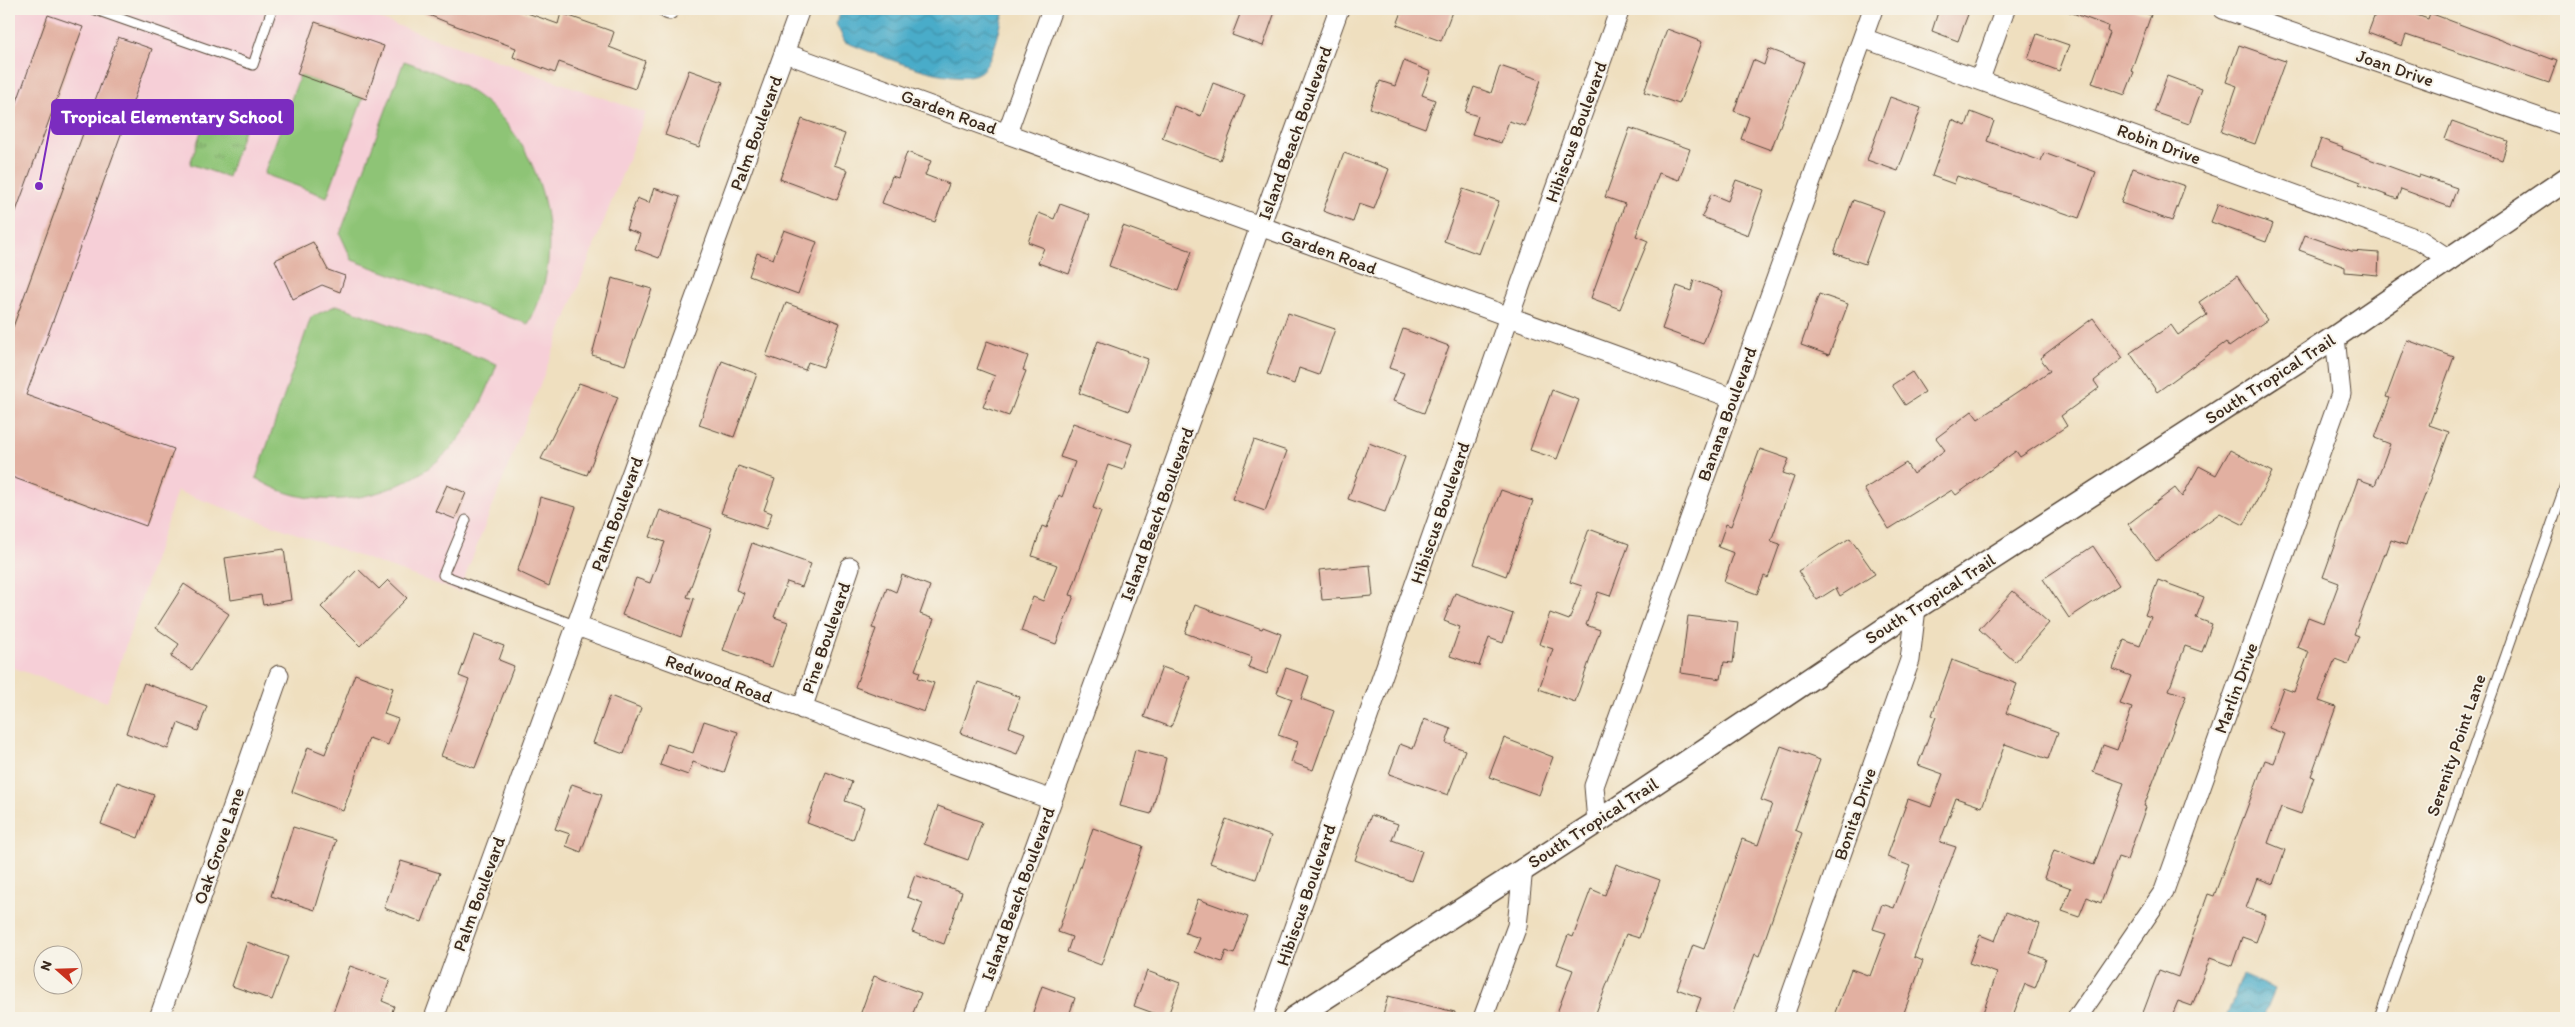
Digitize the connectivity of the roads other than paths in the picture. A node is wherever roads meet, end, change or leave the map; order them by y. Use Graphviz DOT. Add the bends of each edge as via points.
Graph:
graph roads {
  1 [pos="93,9"];
  2 [pos="272,9"];
  3 [pos="800,9"];
  4 [pos="1052,9"];
  5 [pos="1339,9"];
  6 [pos="1620,9"];
  7 [pos="1873,9"];
  8 [pos="2005,9"];
  9 [pos="2223,9"];
  10 [pos="1863,38"];
  11 [pos="785,53"];
  12 [pos="1980,79"];
  13 [pos="2566,127"];
  14 [pos="1007,133"];
  15 [pos="2566,179"];
  16 [pos="1261,228"];
  17 [pos="2450,260"];
  18 [pos="1509,317"];
  19 [pos="2335,337"];
  20 [pos="1732,398"];
  21 [pos="2566,483"];
  22 [pos="466,520"];
  23 [pos="850,567"];
  24 [pos="1916,608"];
  25 [pos="577,626"];
  26 [pos="279,675"];
  27 [pos="802,710"];
  28 [pos="1052,800"];
  29 [pos="1597,822"];
  30 [pos="1523,868"];
  31 [pos="159,1018"];
  32 [pos="434,1018"];
  33 [pos="973,1018"];
  34 [pos="1262,1018"];
  35 [pos="1294,1018"];
  36 [pos="1483,1018"];
  37 [pos="1783,1018"];
  38 [pos="2077,1018"];
  39 [pos="2379,1018"];
  1 -- 2 [label="lane" via="253,65"];
  3 -- 11 [label="street, Palm Boulevard"];
  4 -- 14 [label="street"];
  5 -- 16 [label="street, Island Beach Boulevard"];
  6 -- 18 [label="street, Hibiscus Boulevard"];
  7 -- 10 [label="street, Banana Boulevard"];
  8 -- 12 [label="street"];
  9 -- 13 [label="street, Joan Drive"];
  10 -- 12 [label="street, Robin Drive"];
  10 -- 20 [label="street, Banana Boulevard"];
  11 -- 14 [label="street, Garden Road"];
  11 -- 25 [label="street, Palm Boulevard"];
  12 -- 17 [label="street, Robin Drive" via="2420,240"];
  14 -- 16 [label="street, Garden Road"];
  15 -- 17 [label="street, South Tropical Trail"];
  16 -- 18 [label="street, Garden Road"];
  16 -- 28 [label="street, Island Beach Boulevard"];
  17 -- 19 [label="street, South Tropical Trail"];
  18 -- 20 [label="street, Garden Road"];
  18 -- 34 [label="street, Hibiscus Boulevard"];
  19 -- 24 [label="street, South Tropical Trail"];
  19 -- 38 [label="street, Marlin Drive" via="2341,394 2164,891"];
  20 -- 29 [label="street, Banana Boulevard" via="1594,786"];
  21 -- 39 [label="lane, Serenity Point Lane"];
  22 -- 25 [label="lane, Redwood Road" via="443,575"];
  23 -- 27 [label="street, Pine Boulevard"];
  24 -- 29 [label="street, South Tropical Trail"];
  24 -- 37 [label="street, Bonita Drive" via="1910,660"];
  25 -- 27 [label="street, Redwood Road"];
  25 -- 32 [label="street, Palm Boulevard"];
  26 -- 31 [label="street, Oak Grove Lane"];
  27 -- 28 [label="street, Redwood Road"];
  28 -- 33 [label="street, Island Beach Boulevard"];
  29 -- 30 [label="street, South Tropical Trail"];
  30 -- 35 [label="street, South Tropical Trail"];
  30 -- 36 [label="street" via="1517,926"];
}
